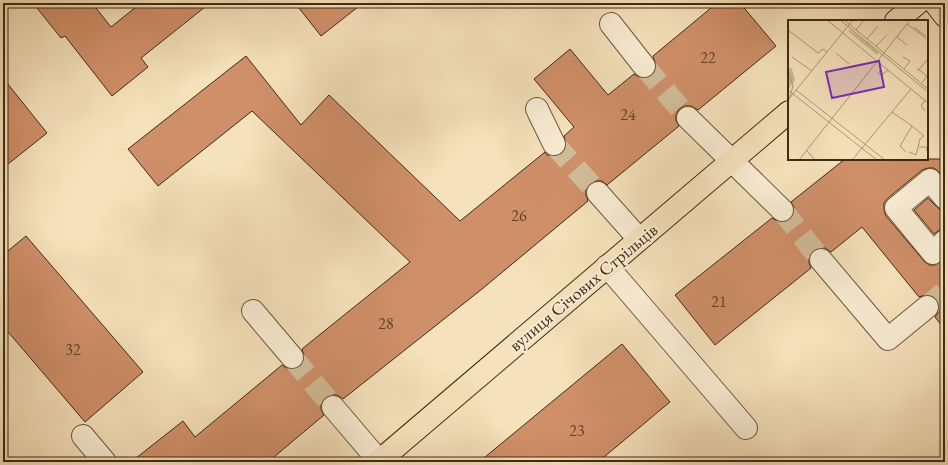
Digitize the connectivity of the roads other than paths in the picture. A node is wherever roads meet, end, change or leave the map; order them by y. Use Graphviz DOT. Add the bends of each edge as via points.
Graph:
graph roads {
  1 [pos="918,3"];
  2 [pos="935,3"];
  3 [pos="945,16"];
  4 [pos="897,20"];
  5 [pos="611,24"];
  6 [pos="644,66"];
  7 [pos="537,109"];
  8 [pos="788,113"];
  9 [pos="688,118"];
  10 [pos="554,144"];
  11 [pos="731,160"];
  12 [pos="598,193"];
  13 [pos="945,198"];
  14 [pos="782,210"];
  15 [pos="639,239"];
  16 [pos="945,241"];
  17 [pos="821,260"];
  18 [pos="607,266"];
  19 [pos="927,307"];
  20 [pos="253,311"];
  21 [pos="292,357"];
  22 [pos="333,407"];
  23 [pos="746,428"];
  24 [pos="84,436"];
  25 [pos="379,461"];
  26 [pos="106,462"];
  1 -- 4 [label="main road"];
  2 -- 3 [label="main road"];
  5 -- 6 [label="lane"];
  7 -- 10 [label="lane"];
  8 -- 11 [label="main road, вулиця Січових Стрільців"];
  9 -- 11 [label="lane"];
  11 -- 14 [label="lane"];
  11 -- 15 [label="main road, вулиця Січових Стрільців"];
  12 -- 15 [label="lane"];
  13 -- 16 [label="lane" via="930,180 896,208 932,252"];
  15 -- 18 [label="main road, вулиця Січових Стрільців"];
  17 -- 19 [label="lane" via="888,339"];
  18 -- 23 [label="lane"];
  18 -- 25 [label="main road, вулиця Січових Стрільців"];
  20 -- 21 [label="lane"];
  22 -- 25 [label="lane"];
  24 -- 26 [label="lane"];
}
